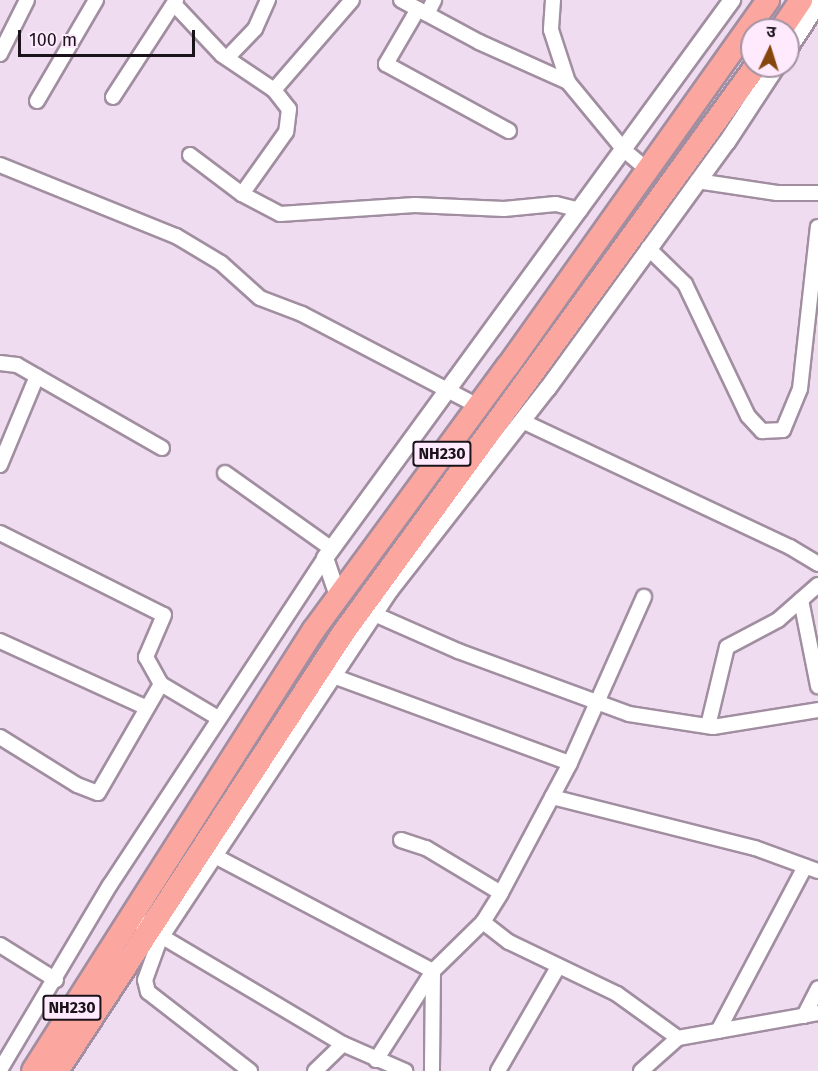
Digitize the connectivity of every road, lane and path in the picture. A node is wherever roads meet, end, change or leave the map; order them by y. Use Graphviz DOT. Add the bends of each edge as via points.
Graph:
graph roads {
  1 [pos="27,0"];
  2 [pos="96,0"];
  3 [pos="268,0"];
  4 [pos="352,0"];
  5 [pos="402,0"];
  6 [pos="434,0"];
  7 [pos="553,0"];
  8 [pos="732,0"];
  9 [pos="768,0"];
  10 [pos="801,0"];
  11 [pos="175,2"];
  12 [pos="818,4"];
  13 [pos="422,11"];
  14 [pos="789,18"];
  15 [pos="800,32"];
  16 [pos="0,54"];
  17 [pos="227,58"];
  18 [pos="748,78"];
  19 [pos="769,78"];
  20 [pos="568,82"];
  21 [pos="274,90"];
  22 [pos="113,97"];
  23 [pos="37,101"];
  24 [pos="509,131"];
  25 [pos="624,150"];
  26 [pos="190,155"];
  27 [pos="0,165"];
  28 [pos="647,169"];
  29 [pos="697,181"];
  30 [pos="818,193"];
  31 [pos="243,194"];
  32 [pos="580,210"];
  33 [pos="662,212"];
  34 [pos="818,227"];
  35 [pos="648,248"];
  36 [pos="0,363"];
  37 [pos="37,376"];
  38 [pos="451,390"];
  39 [pos="478,406"];
  40 [pos="522,421"];
  41 [pos="162,448"];
  42 [pos="0,465"];
  43 [pos="225,473"];
  44 [pos="0,533"];
  45 [pos="329,553"];
  46 [pos="818,564"];
  47 [pos="818,585"];
  48 [pos="382,590"];
  49 [pos="338,596"];
  50 [pos="644,597"];
  51 [pos="801,600"];
  52 [pos="374,614"];
  53 [pos="0,641"];
  54 [pos="333,676"];
  55 [pos="161,684"];
  56 [pos="818,686"];
  57 [pos="597,702"];
  58 [pos="145,707"];
  59 [pos="818,710"];
  60 [pos="218,718"];
  61 [pos="708,726"];
  62 [pos="0,737"];
  63 [pos="570,763"];
  64 [pos="552,797"];
  65 [pos="401,840"];
  66 [pos="213,855"];
  67 [pos="812,869"];
  68 [pos="501,893"];
  69 [pos="483,922"];
  70 [pos="146,927"];
  71 [pos="0,945"];
  72 [pos="558,967"];
  73 [pos="434,971"];
  74 [pos="56,980"];
  75 [pos="818,988"];
  76 [pos="818,1013"];
  77 [pos="804,1016"];
  78 [pos="718,1031"];
  79 [pos="678,1038"];
  80 [pos="343,1044"];
  81 [pos="376,1060"];
  82 [pos="0,1070"];
  83 [pos="33,1071"];
  84 [pos="57,1071"];
  85 [pos="250,1071"];
  86 [pos="315,1071"];
  87 [pos="405,1071"];
  88 [pos="432,1071"];
  89 [pos="498,1071"];
  90 [pos="642,1071"];
  1 -- 16 [label="street"];
  2 -- 23 [label="street"];
  3 -- 17 [label="street" via="255,29"];
  4 -- 21 [label="street"];
  5 -- 13 [label="street"];
  6 -- 13 [label="street"];
  7 -- 20 [label="street" via="551,30"];
  8 -- 25 [label="street"];
  9 -- 28 [label="highway, NH230"];
  10 -- 14 [label="highway"];
  11 -- 17 [label="street"];
  11 -- 22 [label="street"];
  12 -- 15 [label="street"];
  13 -- 20 [label="street"];
  13 -- 24 [label="street" via="386,64"];
  17 -- 21 [label="street"];
  18 -- 33 [label="highway, NH230"];
  19 -- 29 [label="street"];
  20 -- 25 [label="street"];
  21 -- 31 [label="street" via="289,109 286,132"];
  25 -- 28 [label="street"];
  25 -- 32 [label="street"];
  26 -- 31 [label="street"];
  27 -- 38 [label="street" via="176,236 221,263 260,298 302,314"];
  28 -- 39 [label="highway, NH230"];
  29 -- 30 [label="street" via="777,193"];
  29 -- 33 [label="street"];
  31 -- 32 [label="street" via="280,214 415,205 504,209 556,204"];
  32 -- 38 [label="street"];
  33 -- 35 [label="street"];
  33 -- 48 [label="highway, NH230"];
  34 -- 35 [label="street" via="800,389 783,430 762,431 748,416 685,284"];
  35 -- 40 [label="street"];
  36 -- 37 [label="street" via="17,365"];
  37 -- 41 [label="street"];
  37 -- 42 [label="street"];
  38 -- 39 [label="street"];
  38 -- 45 [label="street"];
  39 -- 49 [label="highway, NH230"];
  40 -- 46 [label="street" via="790,547"];
  40 -- 48 [label="street"];
  43 -- 45 [label="street"];
  44 -- 55 [label="street" via="164,615 147,657"];
  45 -- 49 [label="street"];
  45 -- 60 [label="street"];
  47 -- 51 [label="street"];
  48 -- 52 [label="street"];
  48 -- 70 [label="highway, NH230"];
  49 -- 70 [label="highway, NH230"];
  50 -- 57 [label="street"];
  51 -- 56 [label="street"];
  51 -- 61 [label="street" via="778,620 727,647"];
  52 -- 54 [label="street"];
  52 -- 57 [label="street" via="458,651"];
  53 -- 58 [label="street"];
  54 -- 63 [label="street"];
  54 -- 66 [label="street"];
  55 -- 58 [label="street"];
  55 -- 60 [label="street"];
  57 -- 61 [label="street" via="629,714"];
  57 -- 63 [label="street"];
  58 -- 62 [label="street" via="98,793"];
  59 -- 61 [label="street"];
  60 -- 74 [label="street" via="110,885"];
  63 -- 64 [label="street"];
  64 -- 67 [label="street" via="755,848"];
  64 -- 68 [label="street"];
  65 -- 68 [label="street" via="426,848"];
  66 -- 70 [label="street"];
  66 -- 73 [label="street"];
  67 -- 78 [label="street"];
  68 -- 69 [label="street"];
  69 -- 72 [label="street" via="509,942"];
  69 -- 73 [label="street"];
  70 -- 80 [label="street"];
  70 -- 83 [label="highway, NH230" via="111,946"];
  70 -- 84 [label="highway, NH230"];
  70 -- 85 [label="street" via="144,980 148,992"];
  71 -- 74 [label="street"];
  72 -- 79 [label="street" via="568,968 617,994"];
  72 -- 89 [label="street"];
  73 -- 81 [label="street"];
  73 -- 88 [label="street"];
  74 -- 82 [label="street"];
  75 -- 77 [label="street"];
  76 -- 77 [label="street"];
  77 -- 78 [label="street"];
  78 -- 79 [label="street"];
  79 -- 90 [label="street"];
  80 -- 81 [label="street"];
  80 -- 86 [label="street"];
  81 -- 87 [label="street"];
}
